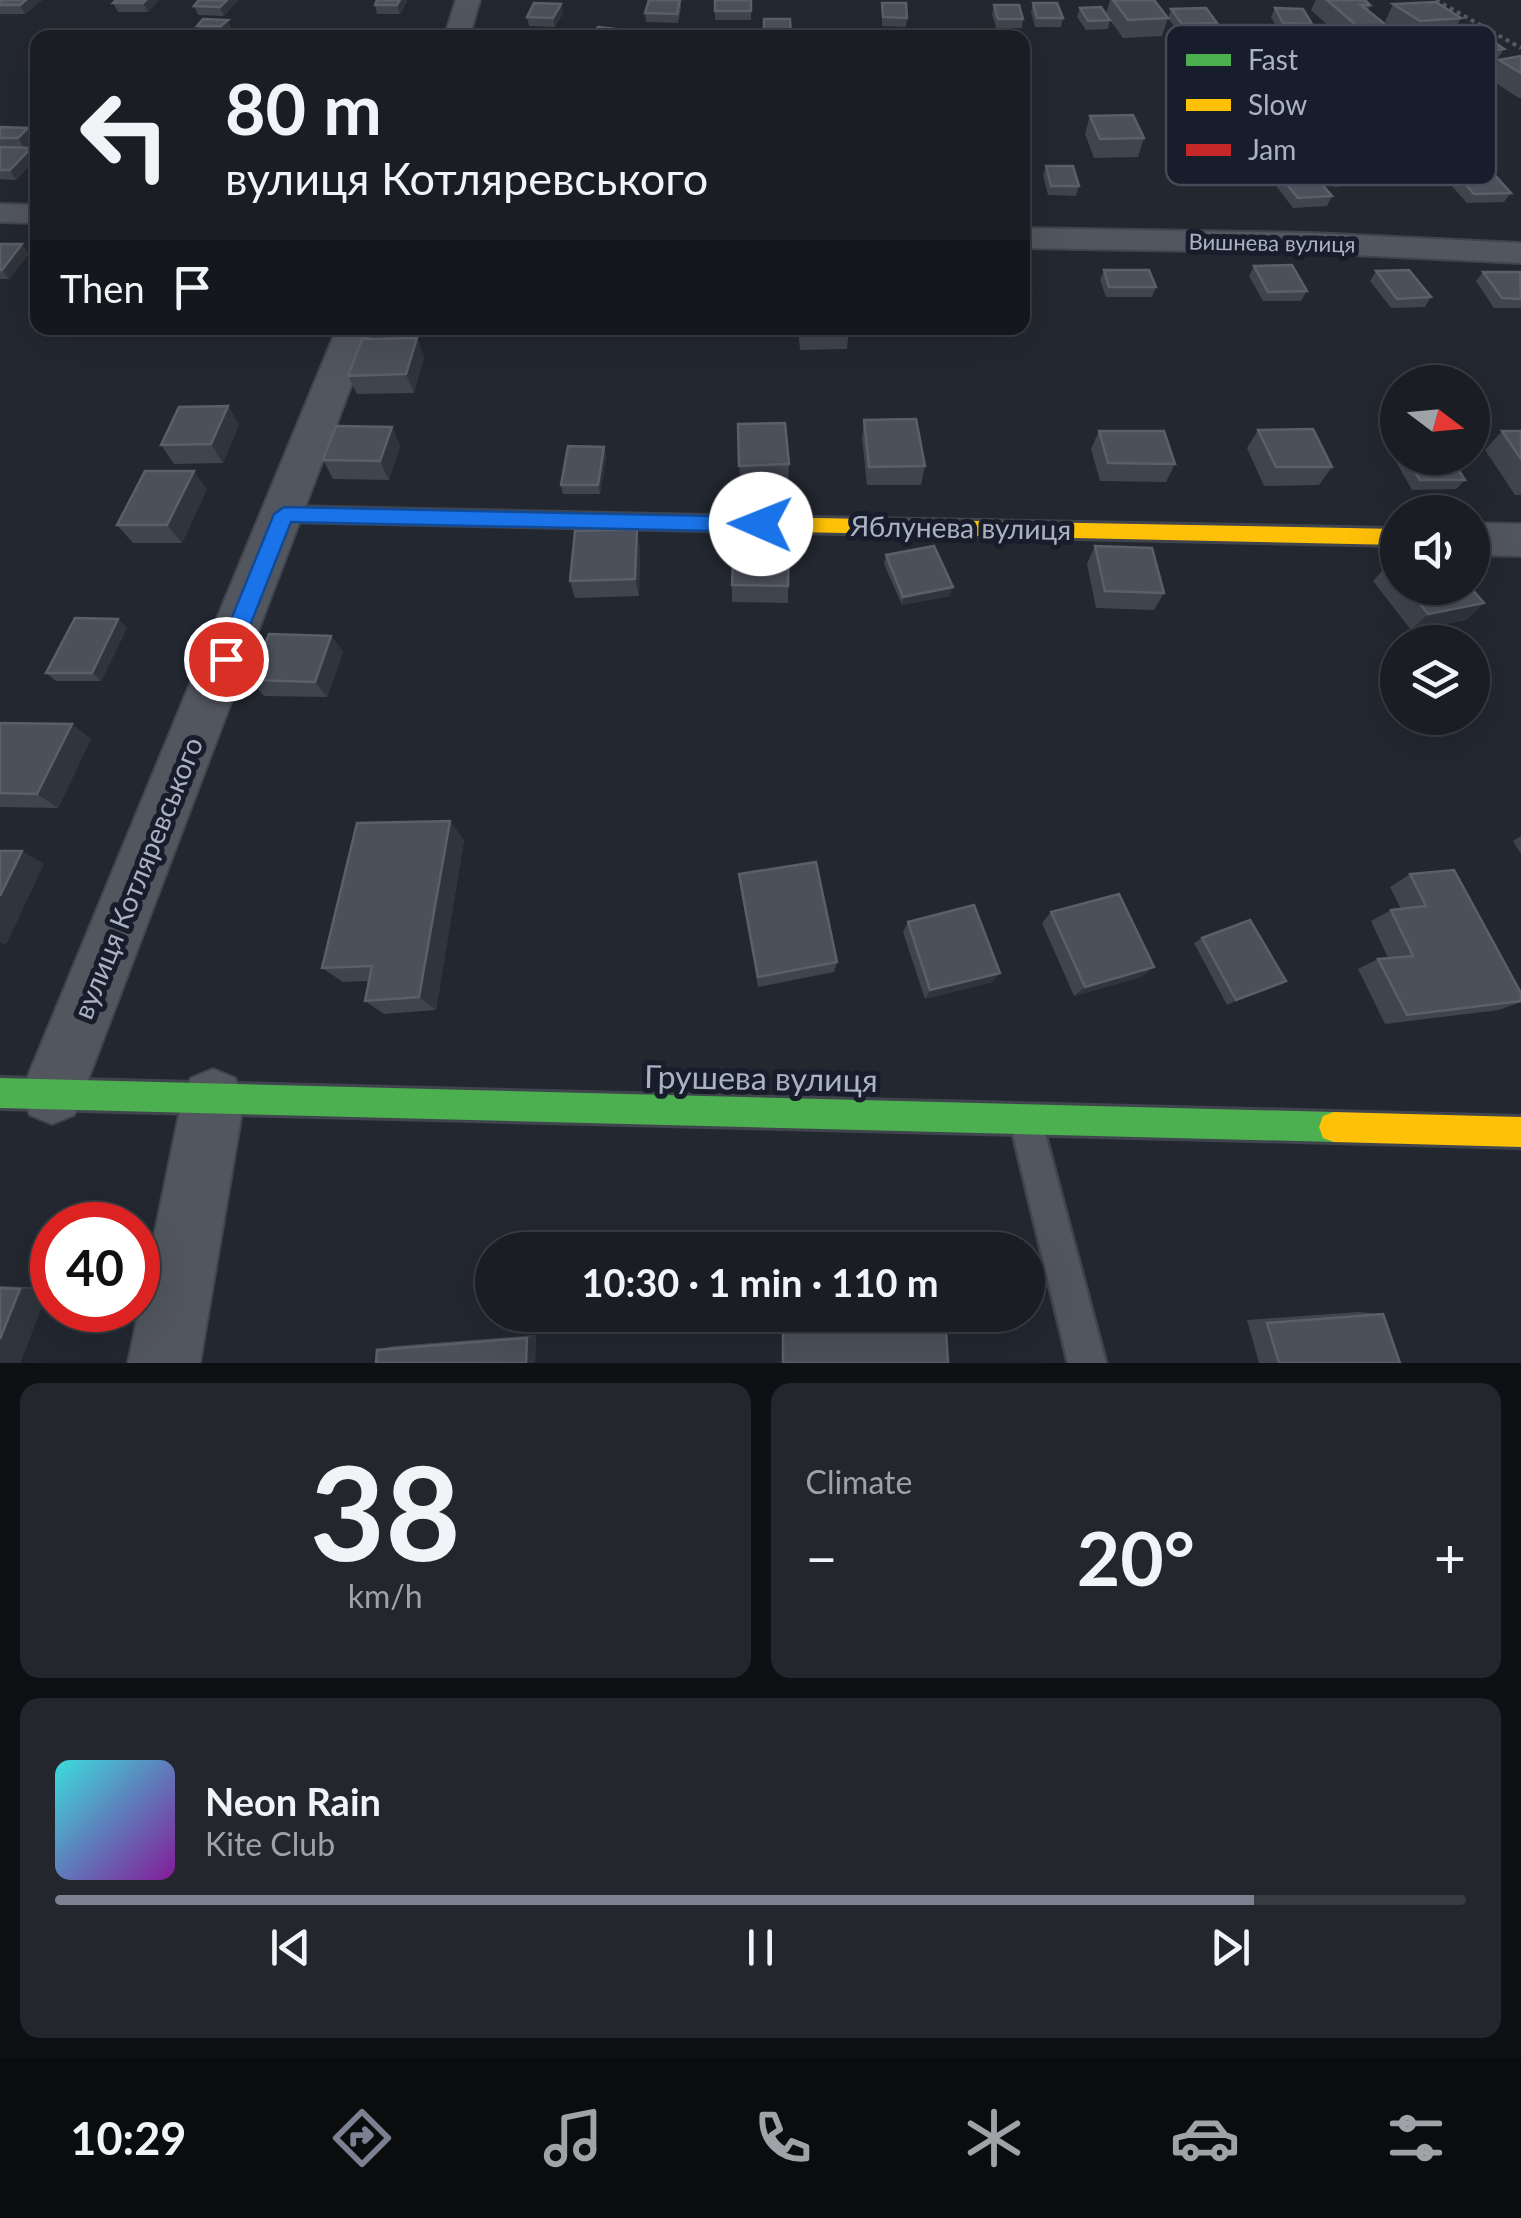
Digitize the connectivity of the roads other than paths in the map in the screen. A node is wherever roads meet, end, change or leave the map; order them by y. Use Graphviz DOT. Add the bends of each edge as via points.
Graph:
graph roads {
  1 [pos="468,0"];
  2 [pos="459,30"];
  3 [pos="0,213"];
  4 [pos="30,214"];
  5 [pos="1030,238"];
  6 [pos="1521,252"];
  7 [pos="352,335"];
  8 [pos="284,514"];
  9 [pos="1380,537"];
  10 [pos="1490,539"];
  11 [pos="1521,540"];
  12 [pos="0,1092"];
  13 [pos="52,1093"];
  14 [pos="213,1100"];
  15 [pos="1024,1118"];
  16 [pos="1521,1132"];
  17 [pos="164,1363"];
  18 [pos="1087,1363"];
  1 -- 2 [label="street"];
  3 -- 4 [label="street"];
  5 -- 6 [label="street, Вишнева вулиця"];
  7 -- 8 [label="street, вулиця Котляревського"];
  8 -- 9 [label="street, Яблунева вулиця"];
  8 -- 13 [label="street, вулиця Котляревського"];
  10 -- 11 [label="street"];
  12 -- 13 [label="street, Грушева вулиця"];
  13 -- 14 [label="street, Грушева вулиця"];
  14 -- 15 [label="street, Грушева вулиця"];
  14 -- 17 [label="street"];
  15 -- 16 [label="street, Грушева вулиця"];
  15 -- 18 [label="lane"];
}
